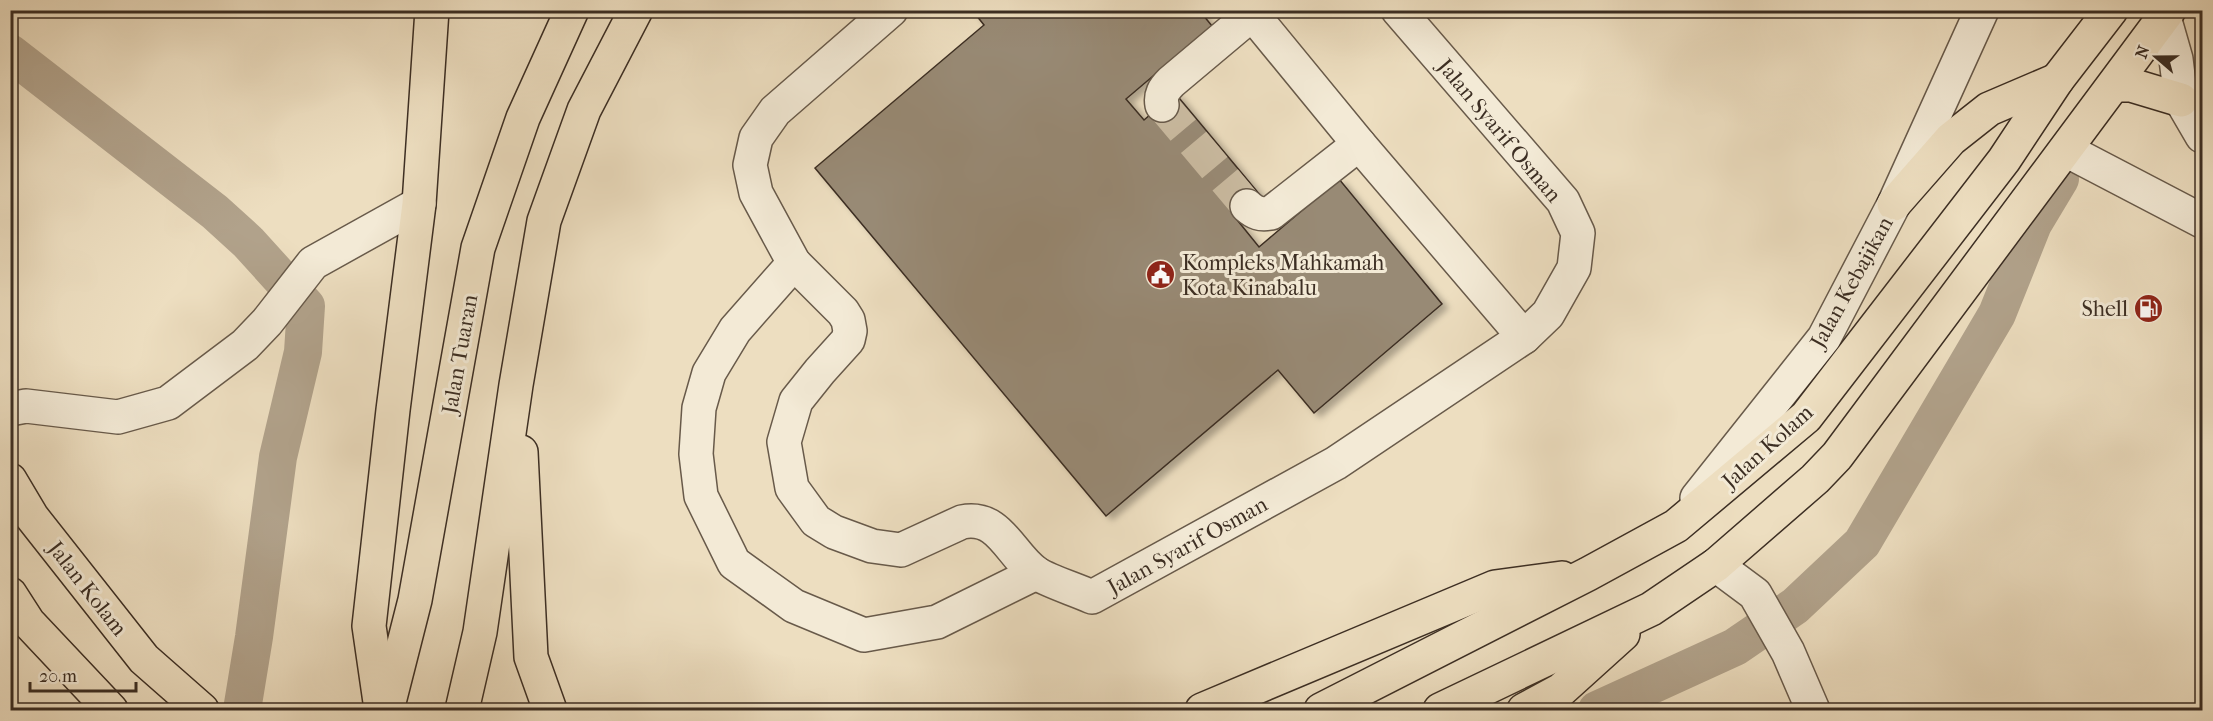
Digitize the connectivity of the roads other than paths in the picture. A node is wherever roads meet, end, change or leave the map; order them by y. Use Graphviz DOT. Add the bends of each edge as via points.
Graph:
graph roads {
  1 [pos="432,10"];
  2 [pos="572,10"];
  3 [pos="636,10"];
  4 [pos="891,10"];
  5 [pos="1982,10"];
  6 [pos="2111,10"];
  7 [pos="1250,12"];
  8 [pos="2156,12"];
  9 [pos="1404,13"];
  10 [pos="2057,80"];
  11 [pos="2114,85"];
  12 [pos="2181,100"];
  13 [pos="1162,105"];
  14 [pos="2202,136"];
  15 [pos="1359,144"];
  16 [pos="2066,150"];
  17 [pos="2004,160"];
  18 [pos="419,204"];
  19 [pos="1894,204"];
  20 [pos="1247,206"];
  21 [pos="2202,221"];
  22 [pos="794,263"];
  23 [pos="1524,338"];
  24 [pos="516,385"];
  25 [pos="10,409"];
  26 [pos="10,480"];
  27 [pos="1676,526"];
  28 [pos="1716,565"];
  29 [pos="1036,573"];
  30 [pos="1588,574"];
  31 [pos="10,594"];
  32 [pos="1652,609"];
  33 [pos="480,632"];
  34 [pos="111,711"];
  35 [pos="202,711"];
  36 [pos="382,711"];
  37 [pos="387,711"];
  38 [pos="462,711"];
  39 [pos="467,711"];
  40 [pos="550,711"];
  41 [pos="1202,711"];
  42 [pos="1321,711"];
  43 [pos="1440,711"];
  44 [pos="1524,711"];
  45 [pos="1813,711"];
  1 -- 18 [label="main road"];
  2 -- 37 [label="main road, Jalan Tuaran" via="523,118 478,248 415,600"];
  3 -- 24 [label="main road" via="584,110 544,221"];
  4 -- 22 [label="street" via="775,111 756,138 750,165 756,193"];
  5 -- 19 [label="street, Jalan Kebajikan"];
  6 -- 10 [label="main road, Jalan Kolam"];
  7 -- 13 [label="street" via="1163,90"];
  7 -- 15 [label="street"];
  8 -- 11 [label="main road"];
  8 -- 12 [label="street" via="2176,59"];
  8 -- 17 [label="main road" via="2128,18 2026,157"];
  9 -- 23 [label="street, Jalan Syarif Osman" via="1563,201 1578,233 1574,268 1548,314"];
  10 -- 17 [label="main road, Jalan Kolam"];
  10 -- 19 [label="main road" via="1989,109 1952,139"];
  11 -- 12 [label="main road" via="2131,85"];
  11 -- 16 [label="main road"];
  12 -- 14 [label="street"];
  15 -- 20 [label="street" via="1271,213 1263,215"];
  15 -- 23 [label="street"];
  16 -- 21 [label="street"];
  16 -- 28 [label="main road" via="1837,456"];
  17 -- 27 [label="main road, Jalan Kolam" via="1806,417"];
  18 -- 25 [label="street" via="312,263 245,345 168,402 118,417 26,406"];
  18 -- 36 [label="main road" via="369,626"];
  19 -- 27 [label="street, Jalan Kebajikan" via="1824,338"];
  22 -- 29 [label="street" via="843,312 850,331 842,349 796,401 784,442 792,488 816,521 872,546 901,550 963,522 984,522"];
  22 -- 29 [label="street" via="735,330 709,373 699,408 696,454 701,496 734,563 794,606 864,635 937,622"];
  23 -- 29 [label="street, Jalan Syarif Osman" via="1336,463 1092,597"];
  24 -- 33 [label="main road"];
  24 -- 40 [label="main road" via="531,657"];
  26 -- 35 [label="main road, Jalan Kolam" via="32,517 144,659"];
  27 -- 30 [label="main road, Jalan Kolam"];
  28 -- 32 [label="main road"];
  28 -- 45 [label="street" via="1755,594 1788,652"];
  30 -- 41 [label="main road" via="1495,587"];
  30 -- 42 [label="main road, Jalan Kolam"];
  31 -- 34 [label="main road" via="28,622"];
  32 -- 43 [label="main road"];
  32 -- 44 [label="main road" via="1561,690"];
  33 -- 38 [label="main road"];
  33 -- 39 [label="main road"];
}
